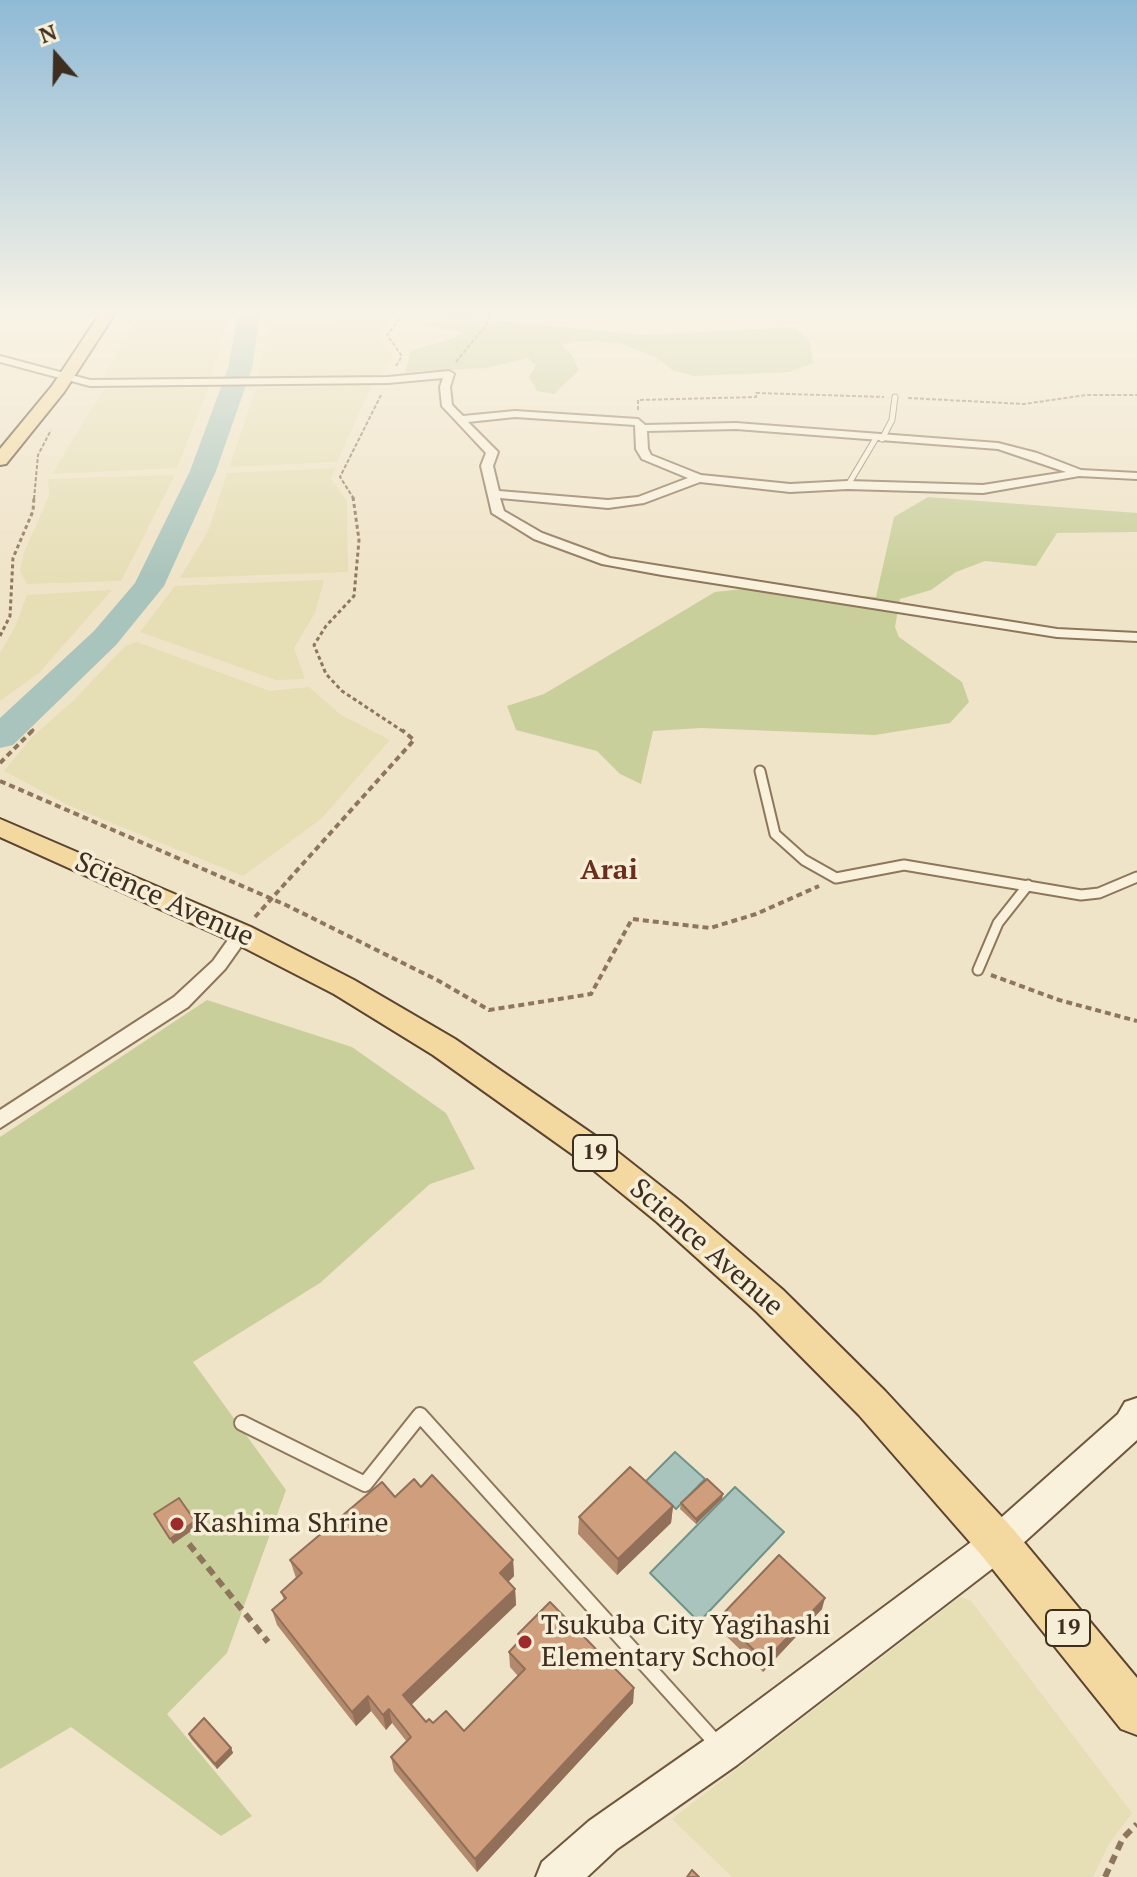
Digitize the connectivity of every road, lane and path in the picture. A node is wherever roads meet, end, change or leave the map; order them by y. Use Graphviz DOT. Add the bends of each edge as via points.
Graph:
graph roads {
  1 [pos="31,403"];
  2 [pos="39,403"];
  3 [pos="377,403"];
  4 [pos="447,403"];
  5 [pos="638,403"];
  6 [pos="894,403"];
  7 [pos="998,403"];
  8 [pos="1034,403"];
  9 [pos="462,419"];
  10 [pos="640,425"];
  11 [pos="53,427"];
  12 [pos="0,434"];
  13 [pos="879,438"];
  14 [pos="0,460"];
  15 [pos="1079,473"];
  16 [pos="1137,476"];
  17 [pos="699,478"];
  18 [pos="848,485"];
  19 [pos="494,494"];
  20 [pos="0,636"];
  21 [pos="1137,637"];
  22 [pos="34,729"];
  23 [pos="0,763"];
  24 [pos="760,771"];
  25 [pos="0,781"];
  26 [pos="0,827"];
  27 [pos="1137,877"];
  28 [pos="836,878"];
  29 [pos="1028,885"];
  30 [pos="269,898"];
  31 [pos="241,934"];
  32 [pos="978,970"];
  33 [pos="1137,1021"];
  34 [pos="0,1120"];
  35 [pos="1137,1413"];
  36 [pos="242,1423"];
  37 [pos="998,1543"];
  38 [pos="189,1544"];
  39 [pos="268,1642"];
  40 [pos="1137,1713"];
  41 [pos="723,1751"];
  42 [pos="1137,1824"];
  43 [pos="557,1877"];
  44 [pos="1105,1877"];
  1 -- 12 [label="main road"];
  2 -- 14 [label="main road"];
  3 -- 30 [label="path" via="340,477 355,501 359,540 354,596 314,645 326,674 342,691 414,740"];
  4 -- 9 [label="street"];
  5 -- 10 [label="path"];
  6 -- 13 [label="lane" via="892,420"];
  7 -- 8 [label="path"];
  9 -- 10 [label="street" via="515,414"];
  9 -- 19 [label="street" via="492,452 487,466"];
  10 -- 13 [label="street" via="736,426"];
  10 -- 17 [label="street" via="646,457"];
  11 -- 20 [label="path" via="38,455 33,511 13,558 10,616"];
  13 -- 15 [label="street" via="998,446"];
  13 -- 18 [label="lane"];
  15 -- 16 [label="street"];
  15 -- 18 [label="street" via="983,489"];
  17 -- 18 [label="street" via="790,488"];
  17 -- 19 [label="street" via="640,500 608,504"];
  19 -- 21 [label="street" via="498,513 509,521 607,561 1057,633"];
  22 -- 23 [label="path"];
  24 -- 28 [label="lane" via="775,834 804,860"];
  25 -- 30 [label="path"];
  26 -- 31 [label="main road, Science Avenue / 19"];
  27 -- 29 [label="lane" via="1081,895"];
  28 -- 29 [label="lane" via="904,865"];
  28 -- 30 [label="path" via="710,928 632,919 591,994 489,1010"];
  29 -- 32 [label="lane" via="998,923"];
  31 -- 34 [label="street" via="219,965 181,1002"];
  31 -- 37 [label="main road, Science Avenue / 19" via="444,1047 539,1111 657,1202 831,1362"];
  32 -- 33 [label="path"];
  35 -- 37 [label="street"];
  36 -- 41 [label="lane" via="365,1484 420,1415"];
  37 -- 40 [label="main road, Science Avenue / 19"];
  37 -- 41 [label="street"];
  38 -- 39 [label="path"];
  41 -- 43 [label="street" via="603,1835"];
  42 -- 44 [label="path" via="1123,1838"];
}
